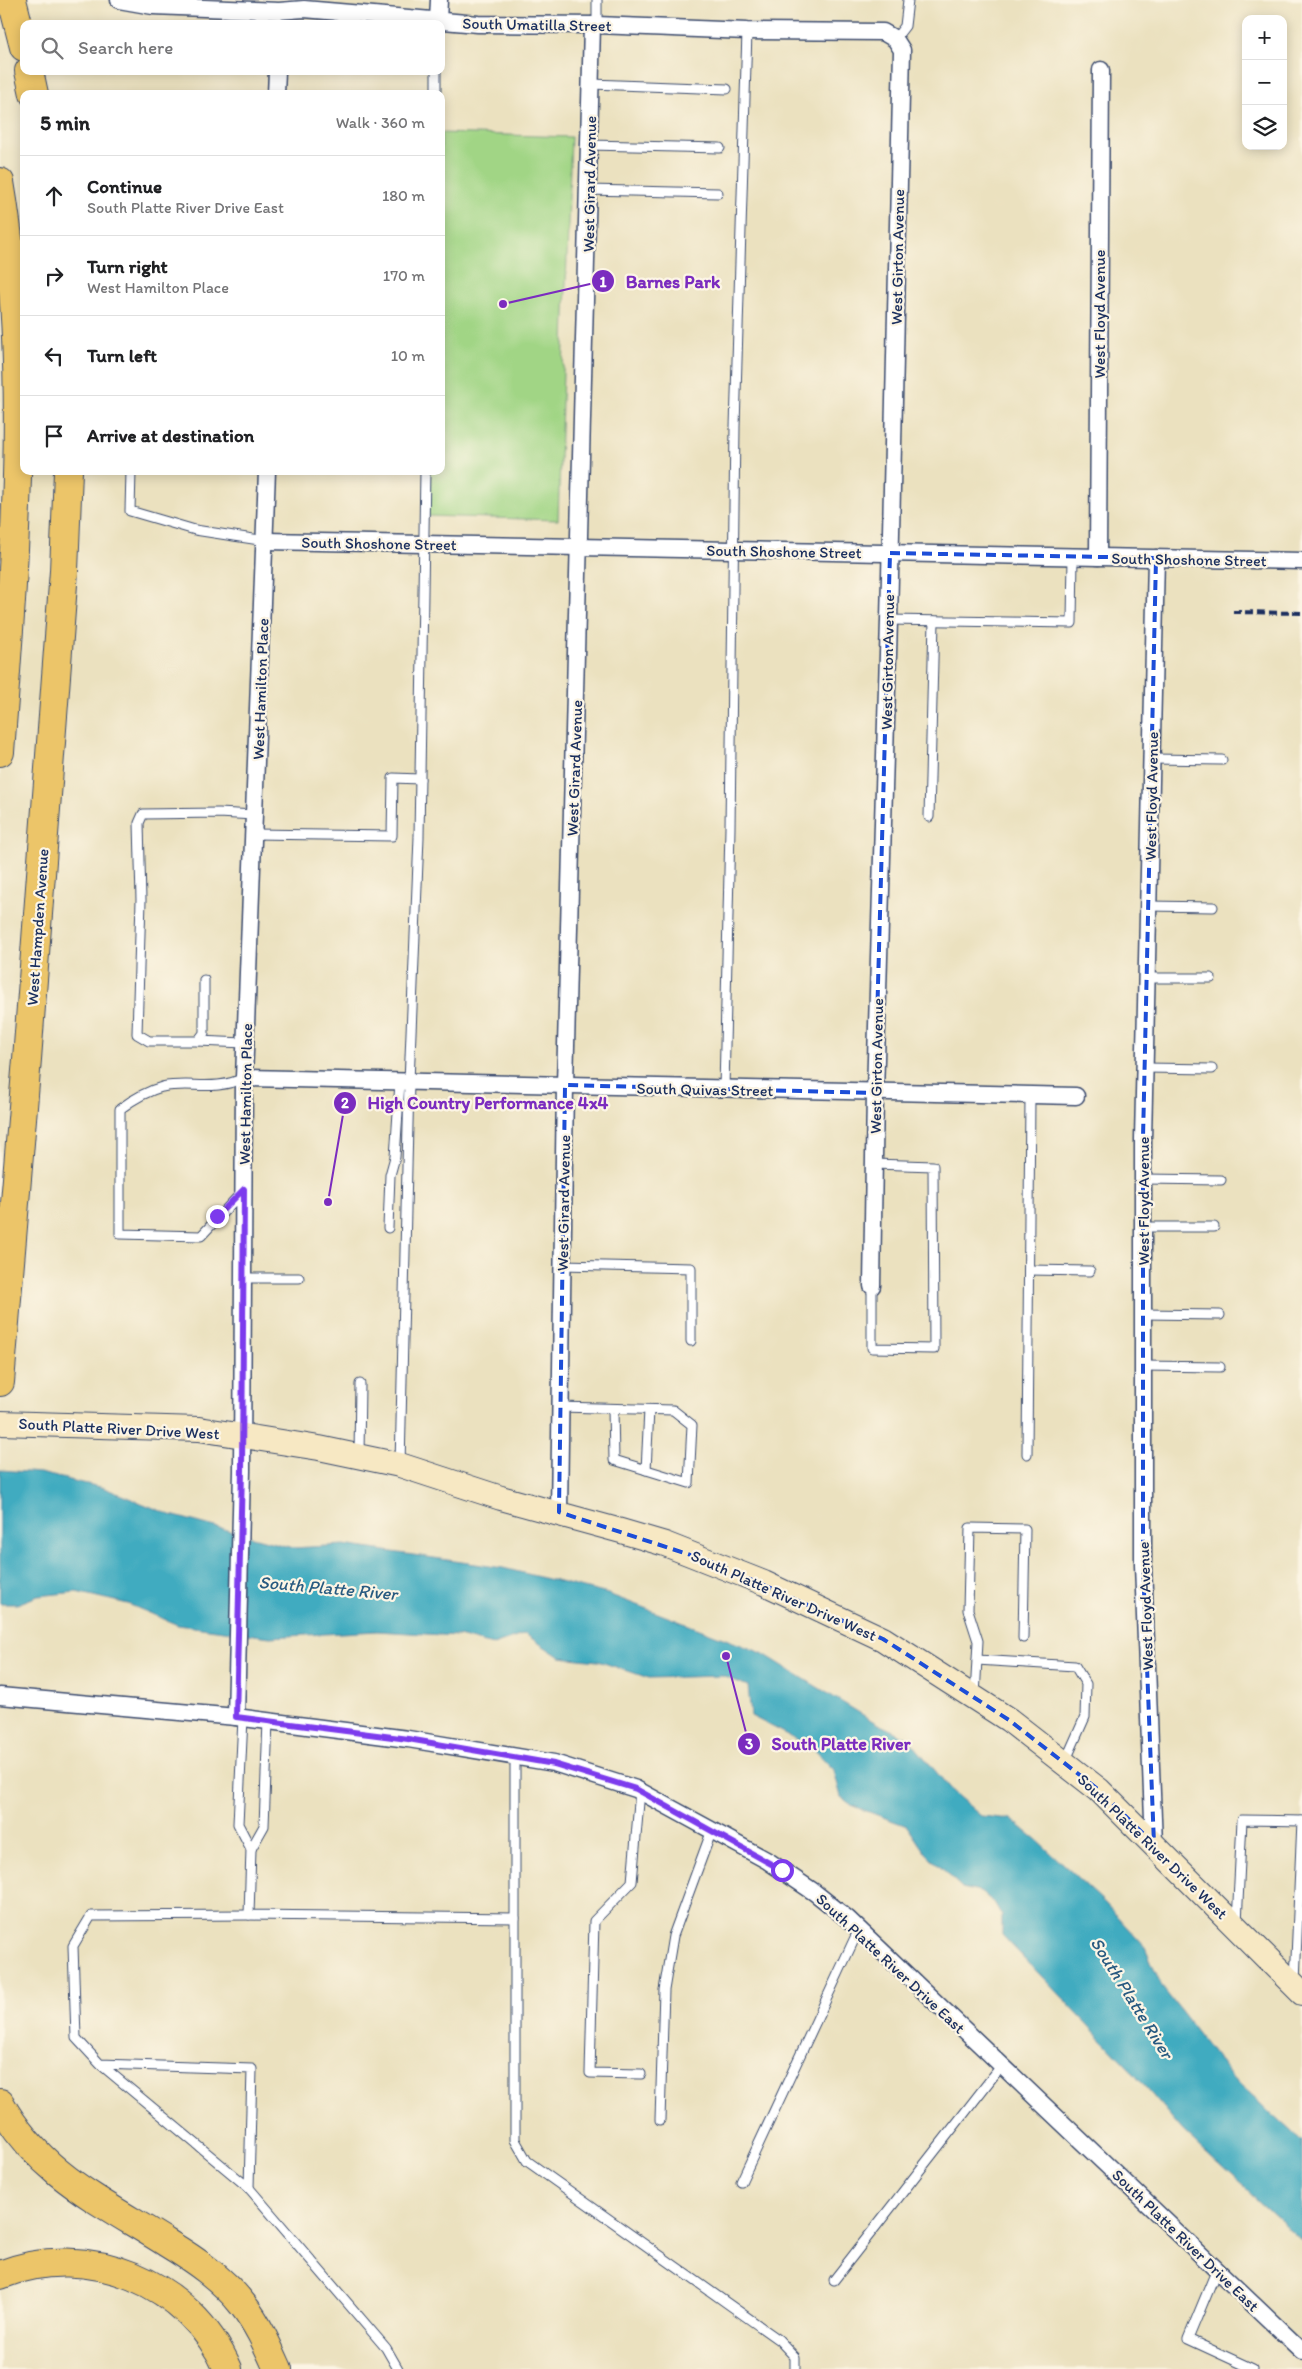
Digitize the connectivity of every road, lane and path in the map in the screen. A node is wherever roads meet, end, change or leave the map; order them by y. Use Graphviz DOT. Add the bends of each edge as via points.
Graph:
graph roads {
  1 [pos="12,0"];
  2 [pos="120,0"];
  3 [pos="439,0"];
  4 [pos="597,0"];
  5 [pos="908,0"];
  6 [pos="279,12"];
  7 [pos="409,20"];
  8 [pos="438,20"];
  9 [pos="445,23"];
  10 [pos="594,25"];
  11 [pos="20,31"];
  12 [pos="747,31"];
  13 [pos="895,39"];
  14 [pos="1101,70"];
  15 [pos="31,75"];
  16 [pos="277,75"];
  17 [pos="436,75"];
  18 [pos="591,84"];
  19 [pos="726,89"];
  20 [pos="33,90"];
  21 [pos="276,90"];
  22 [pos="436,90"];
  23 [pos="589,145"];
  24 [pos="720,148"];
  25 [pos="0,182"];
  26 [pos="588,190"];
  27 [pos="718,193"];
  28 [pos="68,475"];
  29 [pos="131,475"];
  30 [pos="267,475"];
  31 [pos="425,475"];
  32 [pos="266,541"];
  33 [pos="423,544"];
  34 [pos="580,547"];
  35 [pos="734,550"];
  36 [pos="890,553"];
  37 [pos="1073,556"];
  38 [pos="1098,557"];
  39 [pos="1156,558"];
  40 [pos="1302,561"];
  41 [pos="889,620"];
  42 [pos="934,621"];
  43 [pos="0,752"];
  44 [pos="1152,759"];
  45 [pos="1222,760"];
  46 [pos="420,779"];
  47 [pos="254,815"];
  48 [pos="929,817"];
  49 [pos="254,834"];
  50 [pos="1148,906"];
  51 [pos="1212,907"];
  52 [pos="1147,978"];
  53 [pos="1212,978"];
  54 [pos="204,980"];
  55 [pos="198,1041"];
  56 [pos="245,1044"];
  57 [pos="1145,1068"];
  58 [pos="1212,1069"];
  59 [pos="244,1078"];
  60 [pos="404,1082"];
  61 [pos="566,1085"];
  62 [pos="724,1089"];
  63 [pos="875,1093"];
  64 [pos="1030,1096"];
  65 [pos="1076,1096"];
  66 [pos="874,1164"];
  67 [pos="1143,1179"];
  68 [pos="1221,1180"];
  69 [pos="244,1189"];
  70 [pos="1143,1227"];
  71 [pos="1214,1227"];
  72 [pos="388,1228"];
  73 [pos="562,1265"];
  74 [pos="1029,1270"];
  75 [pos="1090,1271"];
  76 [pos="243,1278"];
  77 [pos="300,1278"];
  78 [pos="872,1286"];
  79 [pos="1143,1314"];
  80 [pos="1220,1315"];
  81 [pos="691,1341"];
  82 [pos="1143,1366"];
  83 [pos="1220,1367"];
  84 [pos="0,1375"];
  85 [pos="0,1382"];
  86 [pos="360,1384"];
  87 [pos="560,1406"];
  88 [pos="613,1409"];
  89 [pos="649,1410"];
  90 [pos="0,1423"];
  91 [pos="243,1436"];
  92 [pos="1027,1454"];
  93 [pos="359,1456"];
  94 [pos="400,1465"];
  95 [pos="646,1470"];
  96 [pos="558,1512"];
  97 [pos="1023,1638"];
  98 [pos="977,1660"];
  99 [pos="0,1696"];
  100 [pos="975,1697"];
  101 [pos="240,1717"];
  102 [pos="268,1721"];
  103 [pos="515,1756"];
  104 [pos="1065,1763"];
  105 [pos="640,1791"];
  106 [pos="1302,1821"];
  107 [pos="712,1830"];
  108 [pos="1154,1844"];
  109 [pos="251,1849"];
  110 [pos="249,1915"];
  111 [pos="515,1918"];
  112 [pos="1236,1928"];
  113 [pos="858,1929"];
  114 [pos="1298,1990"];
  115 [pos="100,2064"];
  116 [pos="1002,2066"];
  117 [pos="641,2074"];
  118 [pos="0,2103"];
  119 [pos="660,2120"];
  120 [pos="742,2182"];
  121 [pos="249,2188"];
  122 [pos="1217,2269"];
  123 [pos="0,2275"];
  124 [pos="834,2280"];
  125 [pos="1302,2351"];
  126 [pos="228,2369"];
  127 [pos="278,2369"];
  128 [pos="398,2369"];
  129 [pos="795,2369"];
  130 [pos="1253,2369"];
  1 -- 11 [label="highway"];
  2 -- 6 [label="street, South Umatilla Street" via="153,6"];
  3 -- 8 [label="street"];
  4 -- 10 [label="lane"];
  5 -- 13 [label="lane" via="905,26"];
  6 -- 7 [label="street, South Umatilla Street" via="304,9"];
  9 -- 10 [label="street, South Umatilla Street"];
  10 -- 12 [label="street, South Umatilla Street"];
  10 -- 18 [label="street, West Girard Avenue"];
  12 -- 13 [label="street, South Umatilla Street" via="883,32"];
  12 -- 35 [label="lane" via="734,427"];
  13 -- 36 [label="street, West Girton Avenue" via="902,50"];
  14 -- 38 [label="street, West Floyd Avenue"];
  15 -- 20 [label="highway"];
  16 -- 21 [label="street"];
  17 -- 22 [label="lane"];
  18 -- 19 [label="lane"];
  18 -- 23 [label="street, West Girard Avenue"];
  23 -- 24 [label="lane"];
  23 -- 26 [label="street, West Girard Avenue"];
  25 -- 43 [label="highway" via="13,301 18,469"];
  26 -- 27 [label="lane"];
  26 -- 34 [label="street, West Girard Avenue"];
  28 -- 84 [label="highway, West Hampden Avenue" via="64,572"];
  29 -- 32 [label="lane" via="130,511 195,530"];
  30 -- 32 [label="street, West Hamilton Place"];
  31 -- 33 [label="lane"];
  32 -- 33 [label="street, South Shoshone Street"];
  32 -- 47 [label="street, West Hamilton Place"];
  33 -- 34 [label="street, South Shoshone Street"];
  33 -- 46 [label="lane"];
  34 -- 35 [label="street, South Shoshone Street"];
  34 -- 61 [label="street, West Girard Avenue"];
  35 -- 36 [label="street, South Shoshone Street"];
  35 -- 62 [label="lane"];
  36 -- 37 [label="street, South Shoshone Street"];
  36 -- 41 [label="street, West Girton Avenue"];
  37 -- 38 [label="street, South Shoshone Street"];
  37 -- 42 [label="lane" via="1072,623"];
  38 -- 39 [label="street, South Shoshone Street"];
  39 -- 40 [label="street, South Shoshone Street"];
  39 -- 44 [label="street, West Floyd Avenue"];
  41 -- 42 [label="lane"];
  41 -- 63 [label="street, West Girton Avenue"];
  42 -- 48 [label="lane"];
  44 -- 45 [label="lane"];
  44 -- 50 [label="street, West Floyd Avenue"];
  46 -- 49 [label="lane" via="393,778 392,836"];
  46 -- 60 [label="lane"];
  47 -- 49 [label="street, West Hamilton Place"];
  47 -- 55 [label="lane" via="143,814 139,823 141,900 137,1034 150,1040"];
  49 -- 56 [label="street, West Hamilton Place"];
  50 -- 51 [label="lane"];
  50 -- 52 [label="street, West Floyd Avenue"];
  52 -- 53 [label="lane"];
  52 -- 57 [label="street, West Floyd Avenue"];
  54 -- 55 [label="lane" via="204,1033"];
  55 -- 56 [label="lane"];
  56 -- 59 [label="street, West Hamilton Place"];
  57 -- 58 [label="lane"];
  57 -- 67 [label="street, West Floyd Avenue"];
  59 -- 60 [label="street, South Quivas Street"];
  59 -- 69 [label="street, West Hamilton Place"];
  59 -- 69 [label="lane" via="228,1086 162,1087 120,1109 120,1234 201,1236"];
  60 -- 61 [label="street, South Quivas Street"];
  60 -- 72 [label="lane" via="390,1175"];
  60 -- 94 [label="lane"];
  61 -- 62 [label="street, South Quivas Street"];
  61 -- 73 [label="street, West Girard Avenue"];
  62 -- 63 [label="street, South Quivas Street"];
  63 -- 64 [label="street, South Quivas Street"];
  63 -- 66 [label="street, West Girton Avenue"];
  64 -- 65 [label="street, South Quivas Street"];
  64 -- 74 [label="lane"];
  66 -- 78 [label="street, West Girton Avenue"];
  66 -- 78 [label="lane" via="933,1166 934,1349 872,1348"];
  67 -- 68 [label="lane"];
  67 -- 70 [label="street, West Floyd Avenue"];
  69 -- 76 [label="street, West Hamilton Place"];
  70 -- 71 [label="lane"];
  70 -- 79 [label="street, West Floyd Avenue"];
  73 -- 81 [label="lane" via="691,1268"];
  73 -- 87 [label="street, West Girard Avenue"];
  74 -- 75 [label="lane"];
  74 -- 92 [label="lane"];
  76 -- 77 [label="lane"];
  76 -- 91 [label="street, West Hamilton Place"];
  79 -- 80 [label="lane"];
  79 -- 82 [label="street, West Floyd Avenue"];
  82 -- 83 [label="lane"];
  82 -- 108 [label="street, West Floyd Avenue" via="1143,1565"];
  84 -- 85 [label="highway, West Hampden Avenue"];
  86 -- 93 [label="lane"];
  87 -- 88 [label="lane"];
  87 -- 96 [label="street, West Girard Avenue"];
  88 -- 89 [label="lane"];
  88 -- 95 [label="lane" via="614,1460"];
  89 -- 95 [label="lane"];
  89 -- 95 [label="lane" via="673,1410 692,1425 689,1483"];
  90 -- 91 [label="street, South Platte River Drive West" via="199,1429"];
  91 -- 93 [label="street, South Platte River Drive West"];
  91 -- 101 [label="street, West Hamilton Place" via="237,1669"];
  93 -- 94 [label="street, South Platte River Drive West"];
  94 -- 96 [label="street, South Platte River Drive West" via="501,1498"];
  96 -- 100 [label="street, South Platte River Drive West" via="665,1544 789,1594 884,1639"];
  97 -- 98 [label="lane" via="1025,1529 970,1528 968,1610 978,1641"];
  98 -- 100 [label="lane"];
  98 -- 104 [label="lane" via="1075,1666 1086,1684 1085,1717"];
  99 -- 101 [label="street, South Platte River Drive East"];
  100 -- 104 [label="street, South Platte River Drive West"];
  101 -- 102 [label="street, South Platte River Drive East"];
  101 -- 109 [label="lane" via="238,1824"];
  102 -- 103 [label="street, South Platte River Drive East"];
  102 -- 109 [label="lane" via="264,1826"];
  103 -- 105 [label="street, South Platte River Drive East" via="562,1766"];
  103 -- 111 [label="lane"];
  104 -- 108 [label="street, South Platte River Drive West" via="1099,1790"];
  105 -- 107 [label="street, South Platte River Drive East"];
  105 -- 117 [label="lane" via="632,1882 594,1921 590,2073"];
  106 -- 112 [label="lane" via="1242,1820"];
  106 -- 114 [label="lane"];
  107 -- 113 [label="street, South Platte River Drive East" via="768,1861 814,1892"];
  107 -- 119 [label="lane" via="673,1936 664,1990"];
  108 -- 112 [label="street, South Platte River Drive West"];
  109 -- 110 [label="lane"];
  110 -- 111 [label="lane"];
  110 -- 115 [label="lane" via="91,1916 73,1946 76,2038"];
  111 -- 129 [label="lane" via="515,2140 527,2161 778,2340 795,2357"];
  112 -- 114 [label="street, South Platte River Drive West"];
  113 -- 116 [label="street, South Platte River Drive East"];
  113 -- 120 [label="lane"];
  115 -- 121 [label="lane"];
  115 -- 121 [label="lane" via="252,2069"];
  116 -- 122 [label="street, South Platte River Drive East"];
  116 -- 124 [label="lane"];
  118 -- 127 [label="highway" via="29,2146 52,2168 75,2186 206,2268 228,2288 244,2306"];
  121 -- 128 [label="lane" via="386,2348"];
  122 -- 125 [label="street, South Platte River Drive East"];
  122 -- 130 [label="lane" via="1188,2339"];
  123 -- 126 [label="highway" via="36,2264 63,2262 119,2270 173,2298 196,2317"];
}
